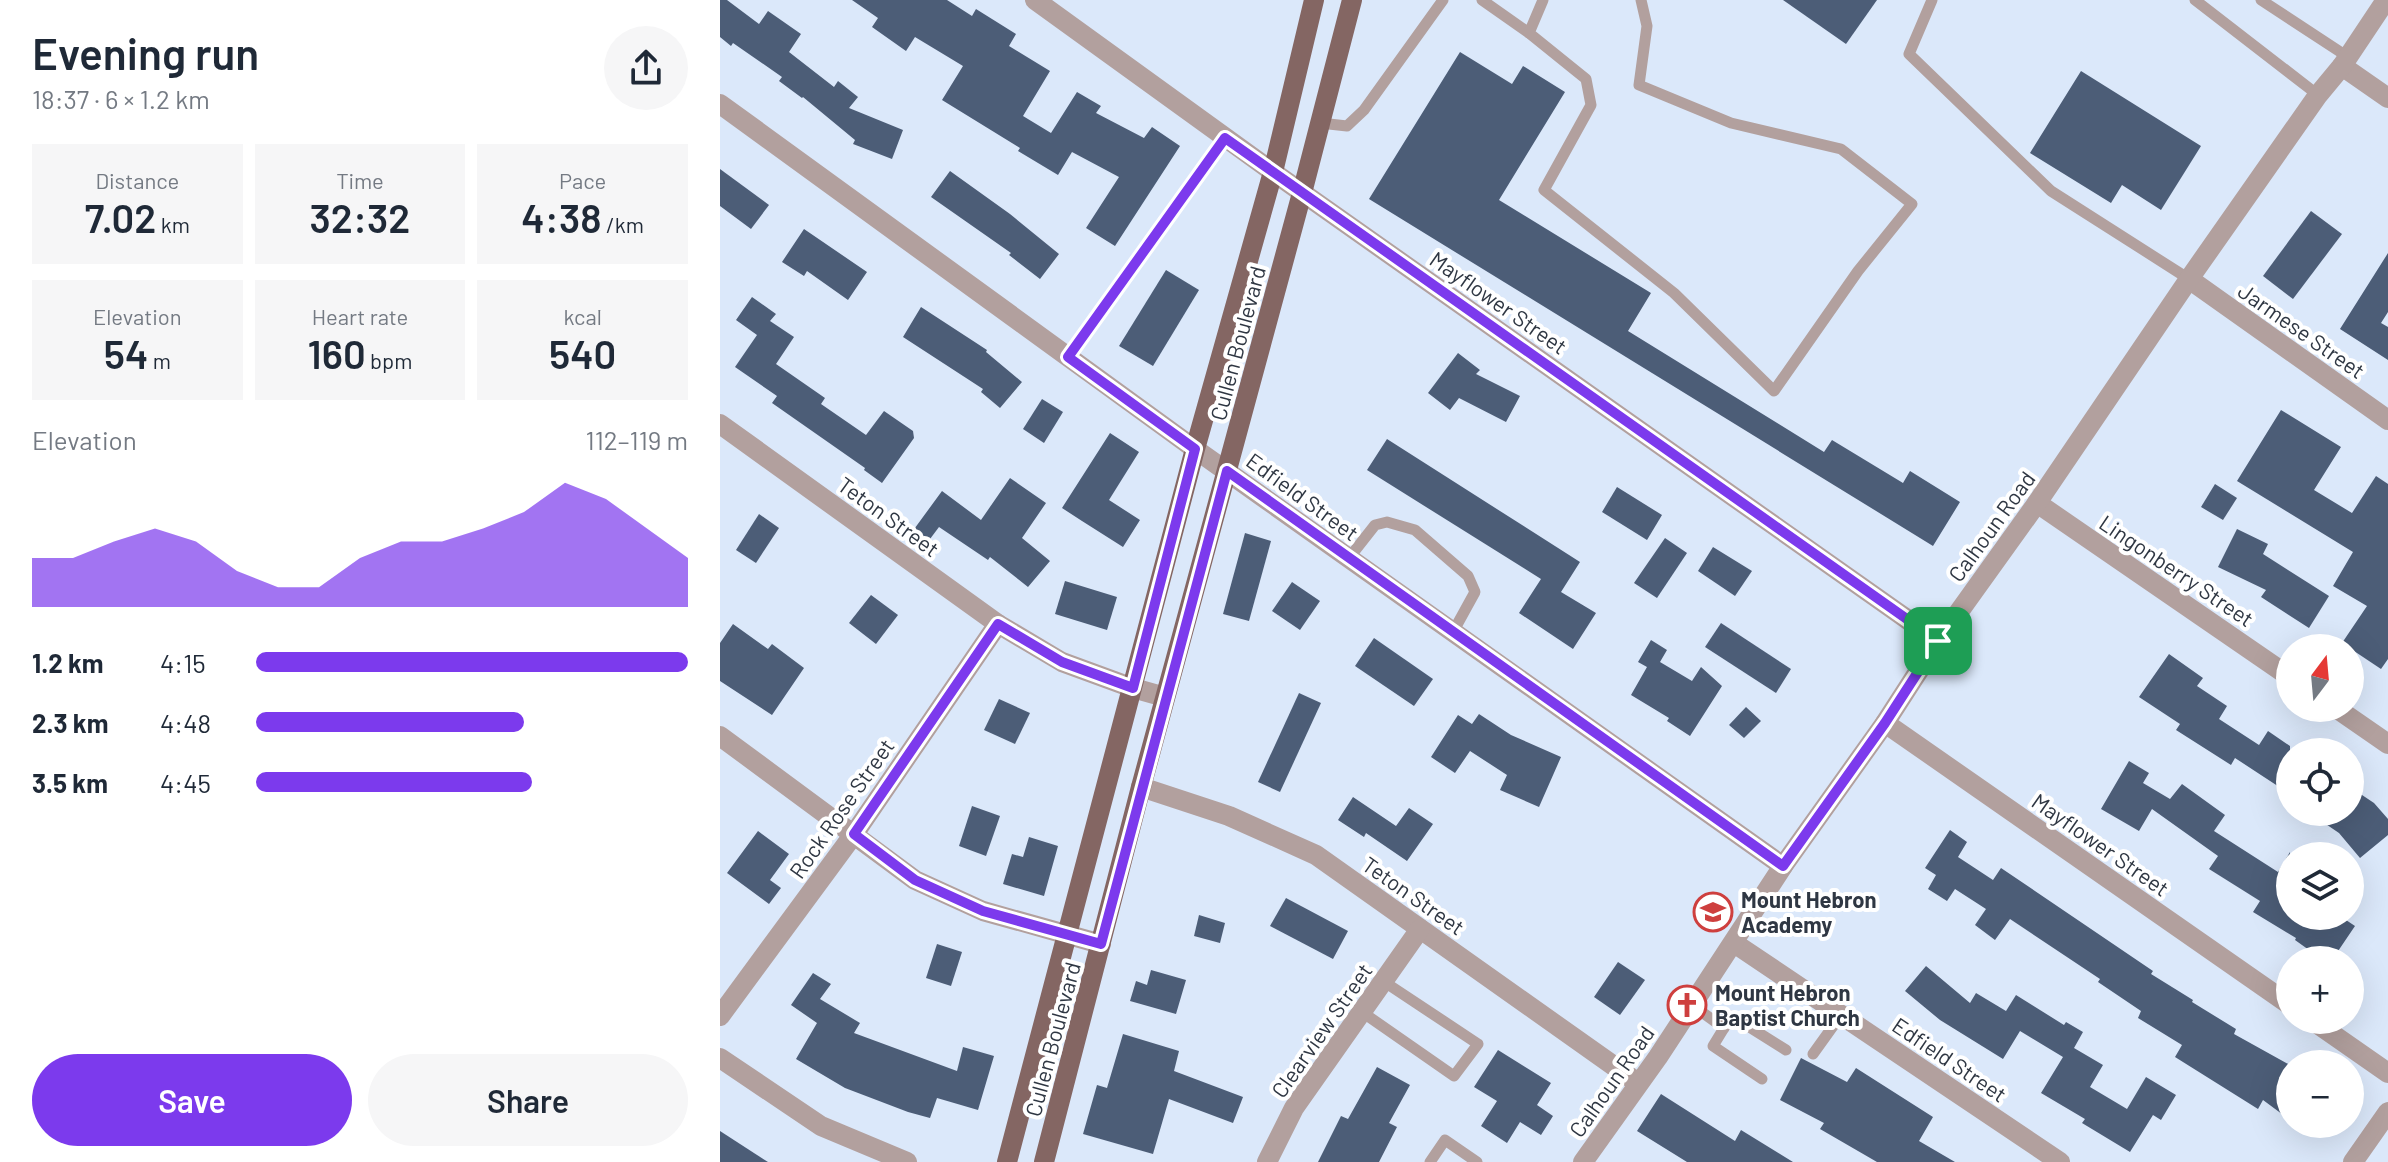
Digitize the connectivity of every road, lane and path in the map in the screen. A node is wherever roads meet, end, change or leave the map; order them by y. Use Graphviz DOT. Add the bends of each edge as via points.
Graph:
graph roads {
  1 [pos="1035,0"];
  2 [pos="1314,0"];
  3 [pos="1352,0"];
  4 [pos="1443,0"];
  5 [pos="1482,0"];
  6 [pos="1543,0"];
  7 [pos="1641,0"];
  8 [pos="1932,0"];
  9 [pos="2195,0"];
  10 [pos="2261,0"];
  11 [pos="2386,0"];
  12 [pos="1529,33"];
  13 [pos="2345,62"];
  14 [pos="2318,95"];
  15 [pos="2388,98"];
  16 [pos="720,104"];
  17 [pos="1320,123"];
  18 [pos="1225,138"];
  19 [pos="1273,172"];
  20 [pos="1302,193"];
  21 [pos="2189,279"];
  22 [pos="1068,357"];
  23 [pos="2388,420"];
  24 [pos="720,424"];
  25 [pos="1195,449"];
  26 [pos="1227,471"];
  27 [pos="2037,503"];
  28 [pos="1349,558"];
  29 [pos="998,624"];
  30 [pos="1453,632"];
  31 [pos="1938,641"];
  32 [pos="2276,667"];
  33 [pos="1133,688"];
  34 [pos="1165,697"];
  35 [pos="2356,722"];
  36 [pos="1885,723"];
  37 [pos="720,736"];
  38 [pos="2388,744"];
  39 [pos="1108,778"];
  40 [pos="1141,787"];
  41 [pos="854,834"];
  42 [pos="1783,866"];
  43 [pos="1420,929"];
  44 [pos="1068,935"];
  45 [pos="1734,943"];
  46 [pos="1101,944"];
  47 [pos="1383,981"];
  48 [pos="2276,995"];
  49 [pos="1692,1005"];
  50 [pos="1362,1012"];
  51 [pos="1841,1015"];
  52 [pos="720,1016"];
  53 [pos="1724,1028"];
  54 [pos="2332,1034"];
  55 [pos="1786,1050"];
  56 [pos="1813,1054"];
  57 [pos="720,1058"];
  58 [pos="2388,1073"];
  59 [pos="1762,1079"];
  60 [pos="1638,1083"];
  61 [pos="2388,1112"];
  62 [pos="907,1162"];
  63 [pos="1007,1162"];
  64 [pos="1044,1162"];
  65 [pos="1267,1162"];
  66 [pos="1430,1162"];
  67 [pos="1477,1162"];
  68 [pos="1584,1162"];
  69 [pos="2060,1162"];
  70 [pos="2353,1162"];
  1 -- 18 [label="street, Mayflower Street"];
  2 -- 19 [label="main road, Cullen Boulevard"];
  3 -- 17 [label="main road, Cullen Boulevard"];
  4 -- 17 [label="lane" via="1364,110 1347,126"];
  5 -- 12 [label="lane"];
  6 -- 12 [label="lane"];
  7 -- 12 [label="lane" via="1647,26 1639,85 1731,123 1841,149 1912,204 1774,391 1674,293 1544,190 1591,105 1586,79"];
  8 -- 21 [label="lane" via="1909,54 2051,191"];
  9 -- 14 [label="lane"];
  10 -- 13 [label="lane"];
  11 -- 13 [label="street, Calhoun Road"];
  13 -- 14 [label="street, Calhoun Road"];
  13 -- 15 [label="street"];
  14 -- 21 [label="street, Calhoun Road"];
  16 -- 22 [label="street, Edfield Street"];
  17 -- 20 [label="main road, Cullen Boulevard"];
  18 -- 19 [label="street, Mayflower Street"];
  18 -- 22 [label="lane"];
  19 -- 20 [label="street, Mayflower Street"];
  19 -- 25 [label="main road, Cullen Boulevard"];
  20 -- 26 [label="main road, Cullen Boulevard"];
  20 -- 31 [label="street, Mayflower Street"];
  21 -- 23 [label="street, Jarmese Street"];
  21 -- 27 [label="street, Calhoun Road"];
  22 -- 25 [label="street, Edfield Street"];
  24 -- 29 [label="street, Teton Street"];
  25 -- 26 [label="street, Edfield Street"];
  25 -- 33 [label="main road, Cullen Boulevard"];
  26 -- 28 [label="street, Edfield Street"];
  26 -- 34 [label="main road, Cullen Boulevard"];
  27 -- 31 [label="street, Calhoun Road"];
  27 -- 32 [label="street, Lingonberry Street"];
  28 -- 30 [label="street, Edfield Street"];
  28 -- 30 [label="lane" via="1375,525 1387,522 1415,530 1468,576 1475,592"];
  29 -- 33 [label="street, Teton Street" via="1062,662"];
  29 -- 41 [label="street, Rock Rose Street"];
  30 -- 42 [label="street, Edfield Street"];
  31 -- 36 [label="street, Calhoun Road"];
  33 -- 34 [label="street, Teton Street"];
  33 -- 39 [label="main road, Cullen Boulevard"];
  34 -- 40 [label="main road, Cullen Boulevard"];
  35 -- 38 [label="street"];
  36 -- 42 [label="street, Calhoun Road"];
  36 -- 48 [label="street, Mayflower Street"];
  37 -- 41 [label="street"];
  39 -- 40 [label="main road"];
  39 -- 44 [label="main road, Cullen Boulevard"];
  40 -- 43 [label="street, Teton Street" via="1229,816 1316,855"];
  40 -- 46 [label="main road, Cullen Boulevard"];
  41 -- 44 [label="street" via="915,880 983,911"];
  41 -- 52 [label="street, Rock Rose Street"];
  42 -- 45 [label="street, Calhoun Road"];
  43 -- 47 [label="street, Clearview Street"];
  43 -- 60 [label="street, Teton Street"];
  44 -- 46 [label="street"];
  44 -- 63 [label="main road, Cullen Boulevard"];
  45 -- 49 [label="street, Calhoun Road"];
  45 -- 51 [label="street, Edfield Street"];
  46 -- 64 [label="main road, Cullen Boulevard"];
  47 -- 50 [label="street, Clearview Street"];
  47 -- 50 [label="lane" via="1478,1044 1454,1076"];
  49 -- 53 [label="lane"];
  49 -- 60 [label="street, Calhoun Road"];
  50 -- 65 [label="street, Clearview Street" via="1294,1108"];
  51 -- 56 [label="lane"];
  51 -- 69 [label="street, Edfield Street"];
  53 -- 55 [label="lane" via="1732,1016"];
  53 -- 59 [label="lane" via="1713,1046"];
  54 -- 58 [label="street"];
  57 -- 62 [label="street" via="821,1126"];
  60 -- 68 [label="street, Calhoun Road"];
  61 -- 70 [label="street"];
  66 -- 67 [label="lane" via="1445,1140"];
}
